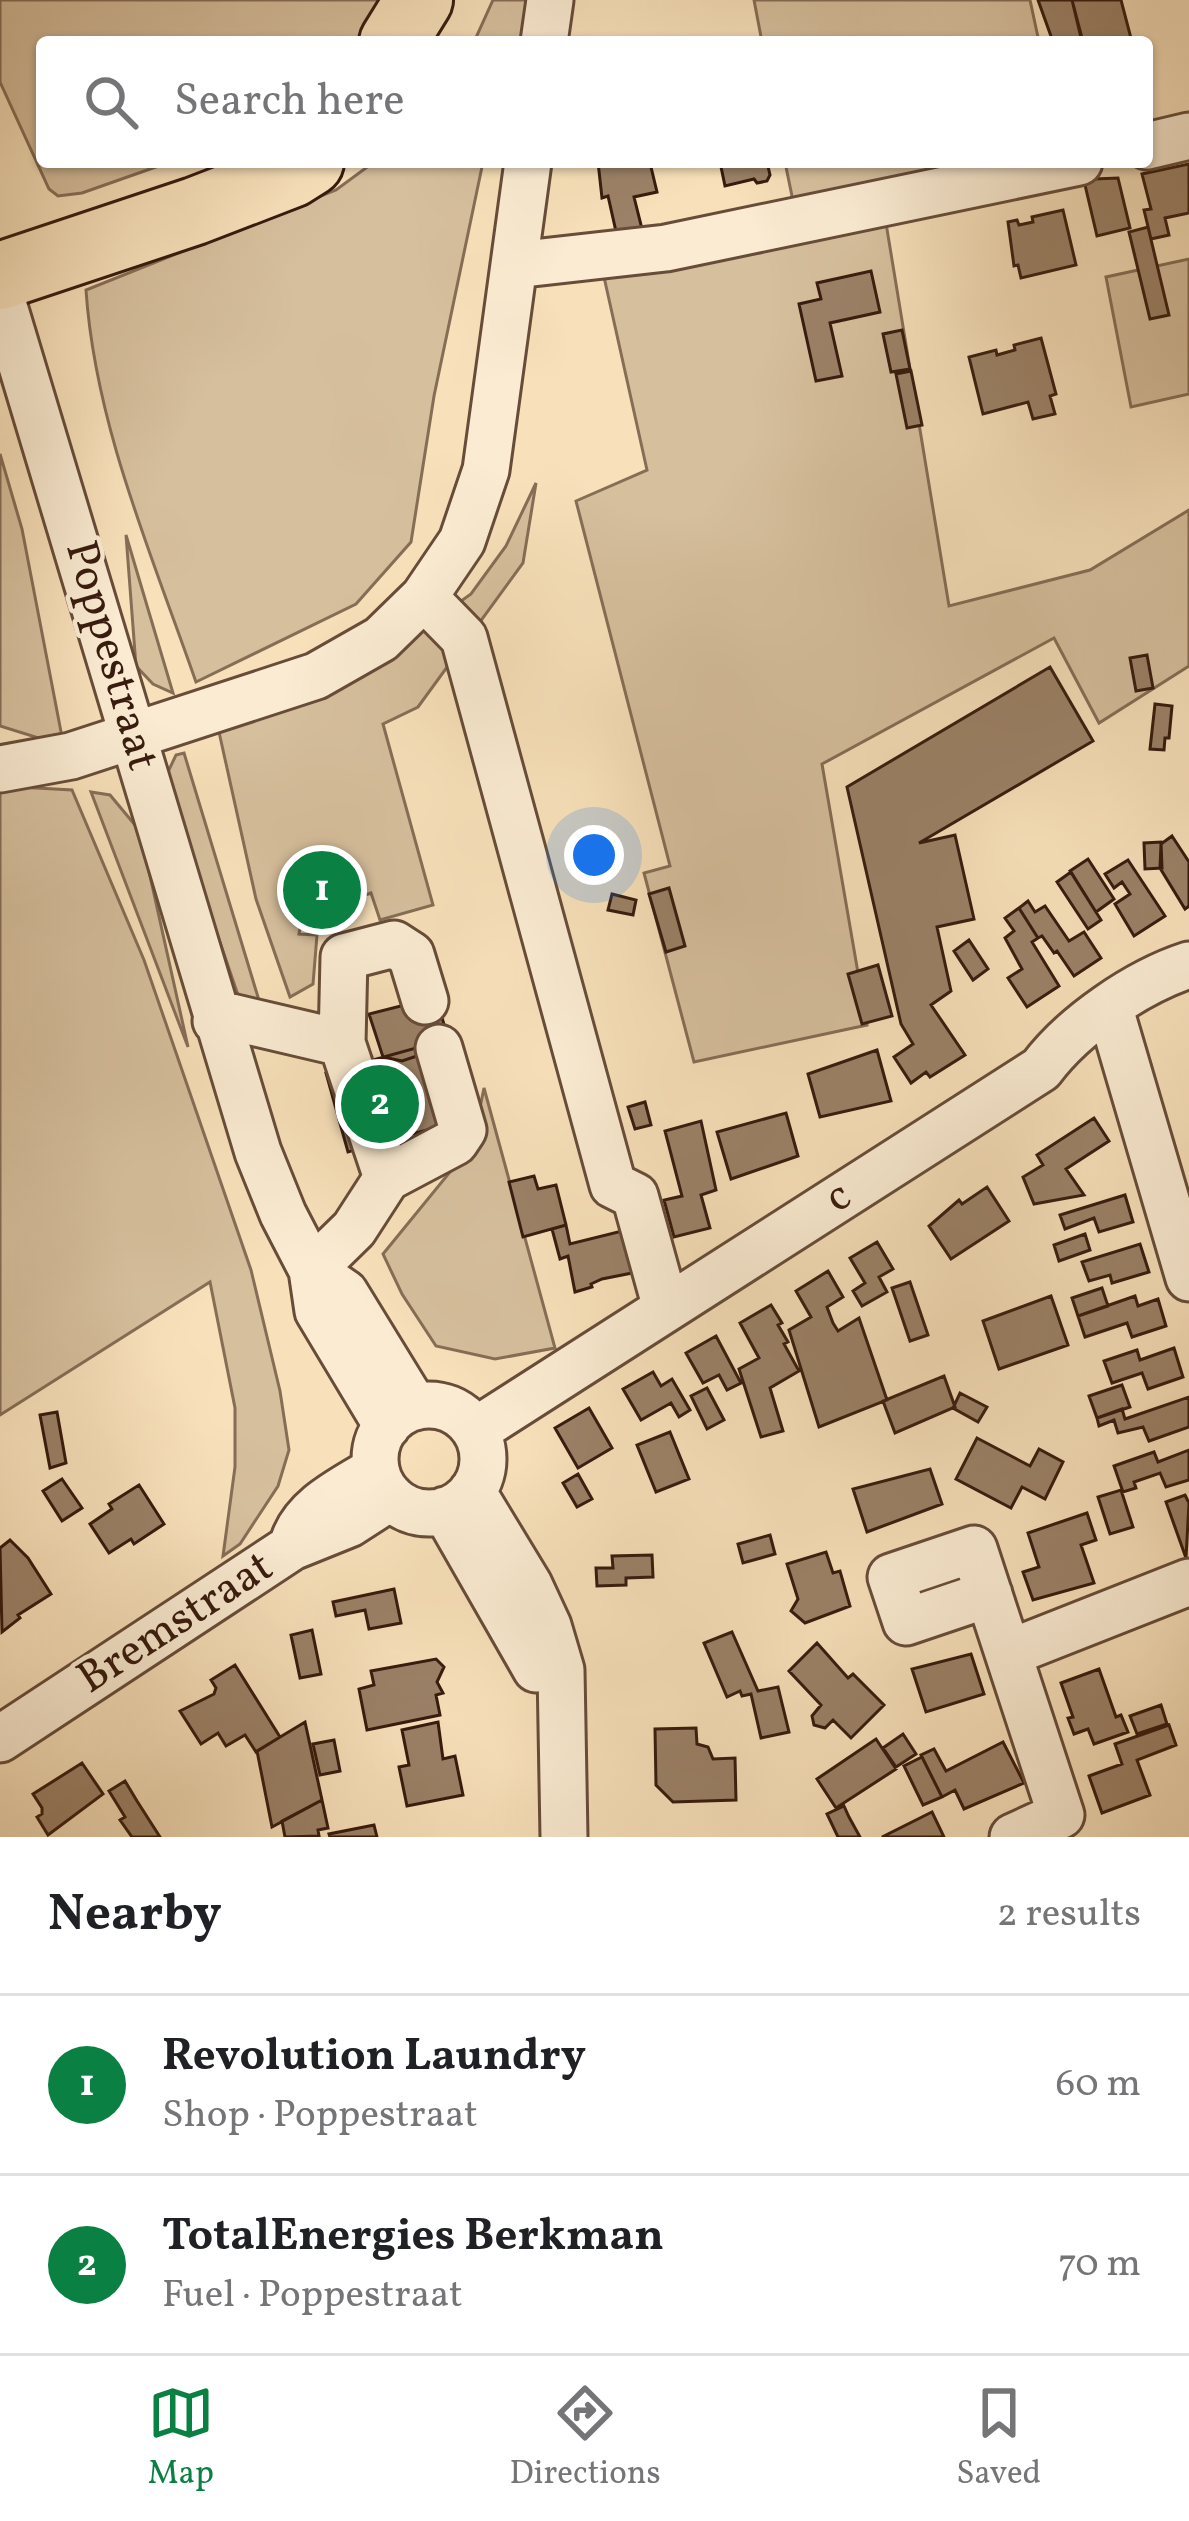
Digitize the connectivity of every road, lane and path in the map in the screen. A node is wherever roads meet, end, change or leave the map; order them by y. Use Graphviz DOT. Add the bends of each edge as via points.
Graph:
graph roads {
  1 [pos="419,0"];
  2 [pos="457,0"];
  3 [pos="550,0"];
  4 [pos="396,36"];
  5 [pos="439,36"];
  6 [pos="545,36"];
  7 [pos="1189,136"];
  8 [pos="1153,145"];
  9 [pos="201,168"];
  10 [pos="300,168"];
  11 [pos="527,168"];
  12 [pos="1050,168"];
  13 [pos="0,239"];
  14 [pos="514,265"];
  15 [pos="0,276"];
  16 [pos="0,293"];
  17 [pos="424,597"];
  18 [pos="133,737"];
  19 [pos="0,770"];
  20 [pos="1189,965"];
  21 [pos="425,1000"];
  22 [pos="1110,1009"];
  23 [pos="216,1021"];
  24 [pos="342,1043"];
  25 [pos="439,1048"];
  26 [pos="387,1178"];
  27 [pos="312,1270"];
  28 [pos="1189,1278"];
  29 [pos="666,1308"];
  30 [pos="475,1431"];
  31 [pos="392,1450"];
  32 [pos="459,1501"];
  33 [pos="1189,1582"];
  34 [pos="989,1594"];
  35 [pos="1009,1653"];
  36 [pos="0,1739"];
  37 [pos="552,1823"];
  38 [pos="1066,1826"];
  39 [pos="1013,1837"];
  1 -- 4 [label="highway"];
  2 -- 5 [label="highway"];
  3 -- 6 [label="street"];
  7 -- 8 [label="street"];
  9 -- 13 [label="highway"];
  10 -- 15 [label="highway"];
  11 -- 14 [label="street"];
  12 -- 14 [label="street" via="686,244"];
  14 -- 17 [label="street" via="485,470 462,541"];
  16 -- 18 [label="street, Poppestraat"];
  17 -- 18 [label="street" via="381,639 316,676"];
  17 -- 29 [label="street" via="464,638 613,1185 635,1196"];
  18 -- 19 [label="street"];
  18 -- 23 [label="street, Poppestraat"];
  20 -- 22 [label="street" via="1153,977"];
  21 -- 24 [label="street" via="411,955 394,944 344,958"];
  22 -- 28 [label="street"];
  22 -- 29 [label="street, c" via="1062,1042 1041,1069 889,1143"];
  23 -- 24 [label="street" via="231,1017"];
  23 -- 27 [label="street, Poppestraat" via="258,1152"];
  24 -- 26 [label="street"];
  25 -- 26 [label="street" via="463,1130"];
  26 -- 27 [label="street" via="354,1229"];
  27 -- 31 [label="street, Poppestraat" via="345,1293"];
  29 -- 30 [label="street, c"];
  30 -- 31 [label="street" via="449,1409"];
  30 -- 32 [label="street" via="483,1461"];
  31 -- 32 [label="street" via="416,1511"];
  31 -- 36 [label="street, Bremstraat" via="316,1508 292,1547"];
  32 -- 37 [label="street" via="529,1585 561,1670"];
  33 -- 35 [label="street"];
  34 -- 35 [label="street"];
  35 -- 38 [label="street"];
  38 -- 39 [label="street"];
}
